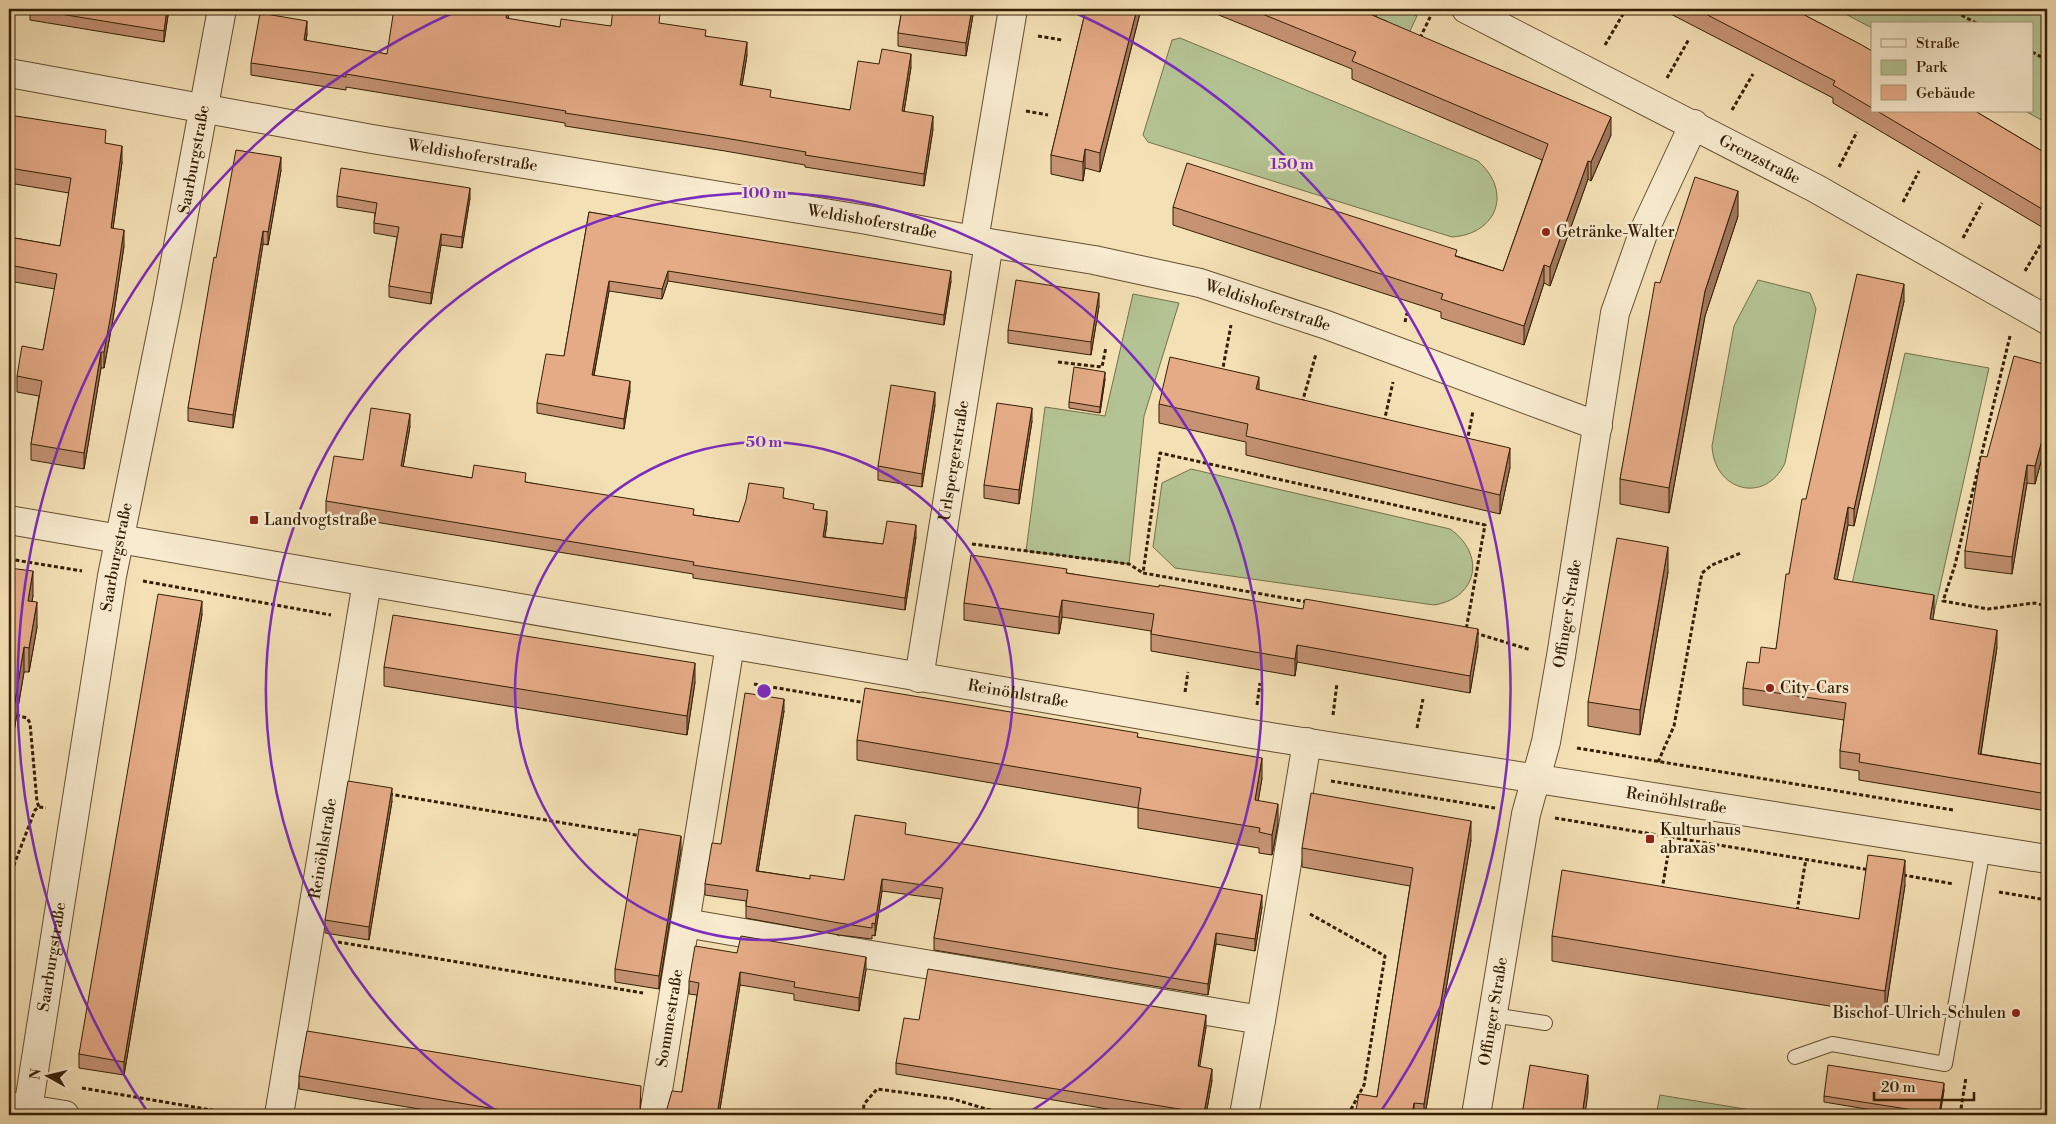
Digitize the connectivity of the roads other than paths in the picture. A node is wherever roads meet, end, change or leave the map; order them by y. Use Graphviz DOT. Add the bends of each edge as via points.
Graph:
graph roads {
  1 [pos="222,9"];
  2 [pos="1013,9"];
  3 [pos="1466,9"];
  4 [pos="9,73"];
  5 [pos="203,109"];
  6 [pos="1705,130"];
  7 [pos="982,241"];
  8 [pos="2047,320"];
  9 [pos="1598,426"];
  10 [pos="9,520"];
  11 [pos="119,539"];
  12 [pos="367,582"];
  13 [pos="730,645"];
  14 [pos="919,678"];
  15 [pos="1307,742"];
  16 [pos="1536,780"];
  17 [pos="1982,848"];
  18 [pos="2047,859"];
  19 [pos="684,923"];
  20 [pos="1492,1015"];
  21 [pos="1261,1020"];
  22 [pos="1545,1023"];
  23 [pos="1794,1057"];
  24 [pos="18,1107"];
  25 [pos="65,1115"];
  26 [pos="279,1115"];
  27 [pos="654,1115"];
  28 [pos="1244,1115"];
  29 [pos="1476,1115"];
  1 -- 5 [label="street, Saarburgstraße"];
  2 -- 7 [label="street, Urlspergerstraße"];
  3 -- 6 [label="street, Grenzstraße"];
  4 -- 5 [label="street, Weldishoferstraße"];
  5 -- 7 [label="street, Weldishoferstraße"];
  5 -- 11 [label="street, Saarburgstraße"];
  6 -- 8 [label="street, Grenzstraße" via="1824,193"];
  6 -- 9 [label="street, Offinger Straße" via="1644,231 1617,306"];
  7 -- 9 [label="street, Weldishoferstraße" via="1094,260 1200,283 1324,324"];
  7 -- 14 [label="street, Urlspergerstraße"];
  9 -- 16 [label="street, Offinger Straße" via="1546,742"];
  10 -- 11 [label="street, Reinöhlstraße"];
  11 -- 12 [label="street, Reinöhlstraße"];
  11 -- 24 [label="street, Saarburgstraße" via="75,812"];
  12 -- 13 [label="street, Reinöhlstraße"];
  12 -- 26 [label="street, Reinöhlstraße"];
  13 -- 14 [label="street, Reinöhlstraße"];
  13 -- 19 [label="street"];
  14 -- 15 [label="street, Reinöhlstraße"];
  15 -- 16 [label="street, Reinöhlstraße"];
  15 -- 21 [label="street"];
  16 -- 17 [label="street, Reinöhlstraße"];
  16 -- 20 [label="street, Offinger Straße" via="1526,814"];
  17 -- 18 [label="street, Reinöhlstraße"];
  17 -- 23 [label="lane" via="1945,1064 1832,1044"];
  19 -- 21 [label="street"];
  19 -- 27 [label="street, Sommestraße"];
  20 -- 22 [label="lane"];
  20 -- 29 [label="street, Offinger Straße"];
  21 -- 28 [label="street"];
  24 -- 25 [label="street"];
}
